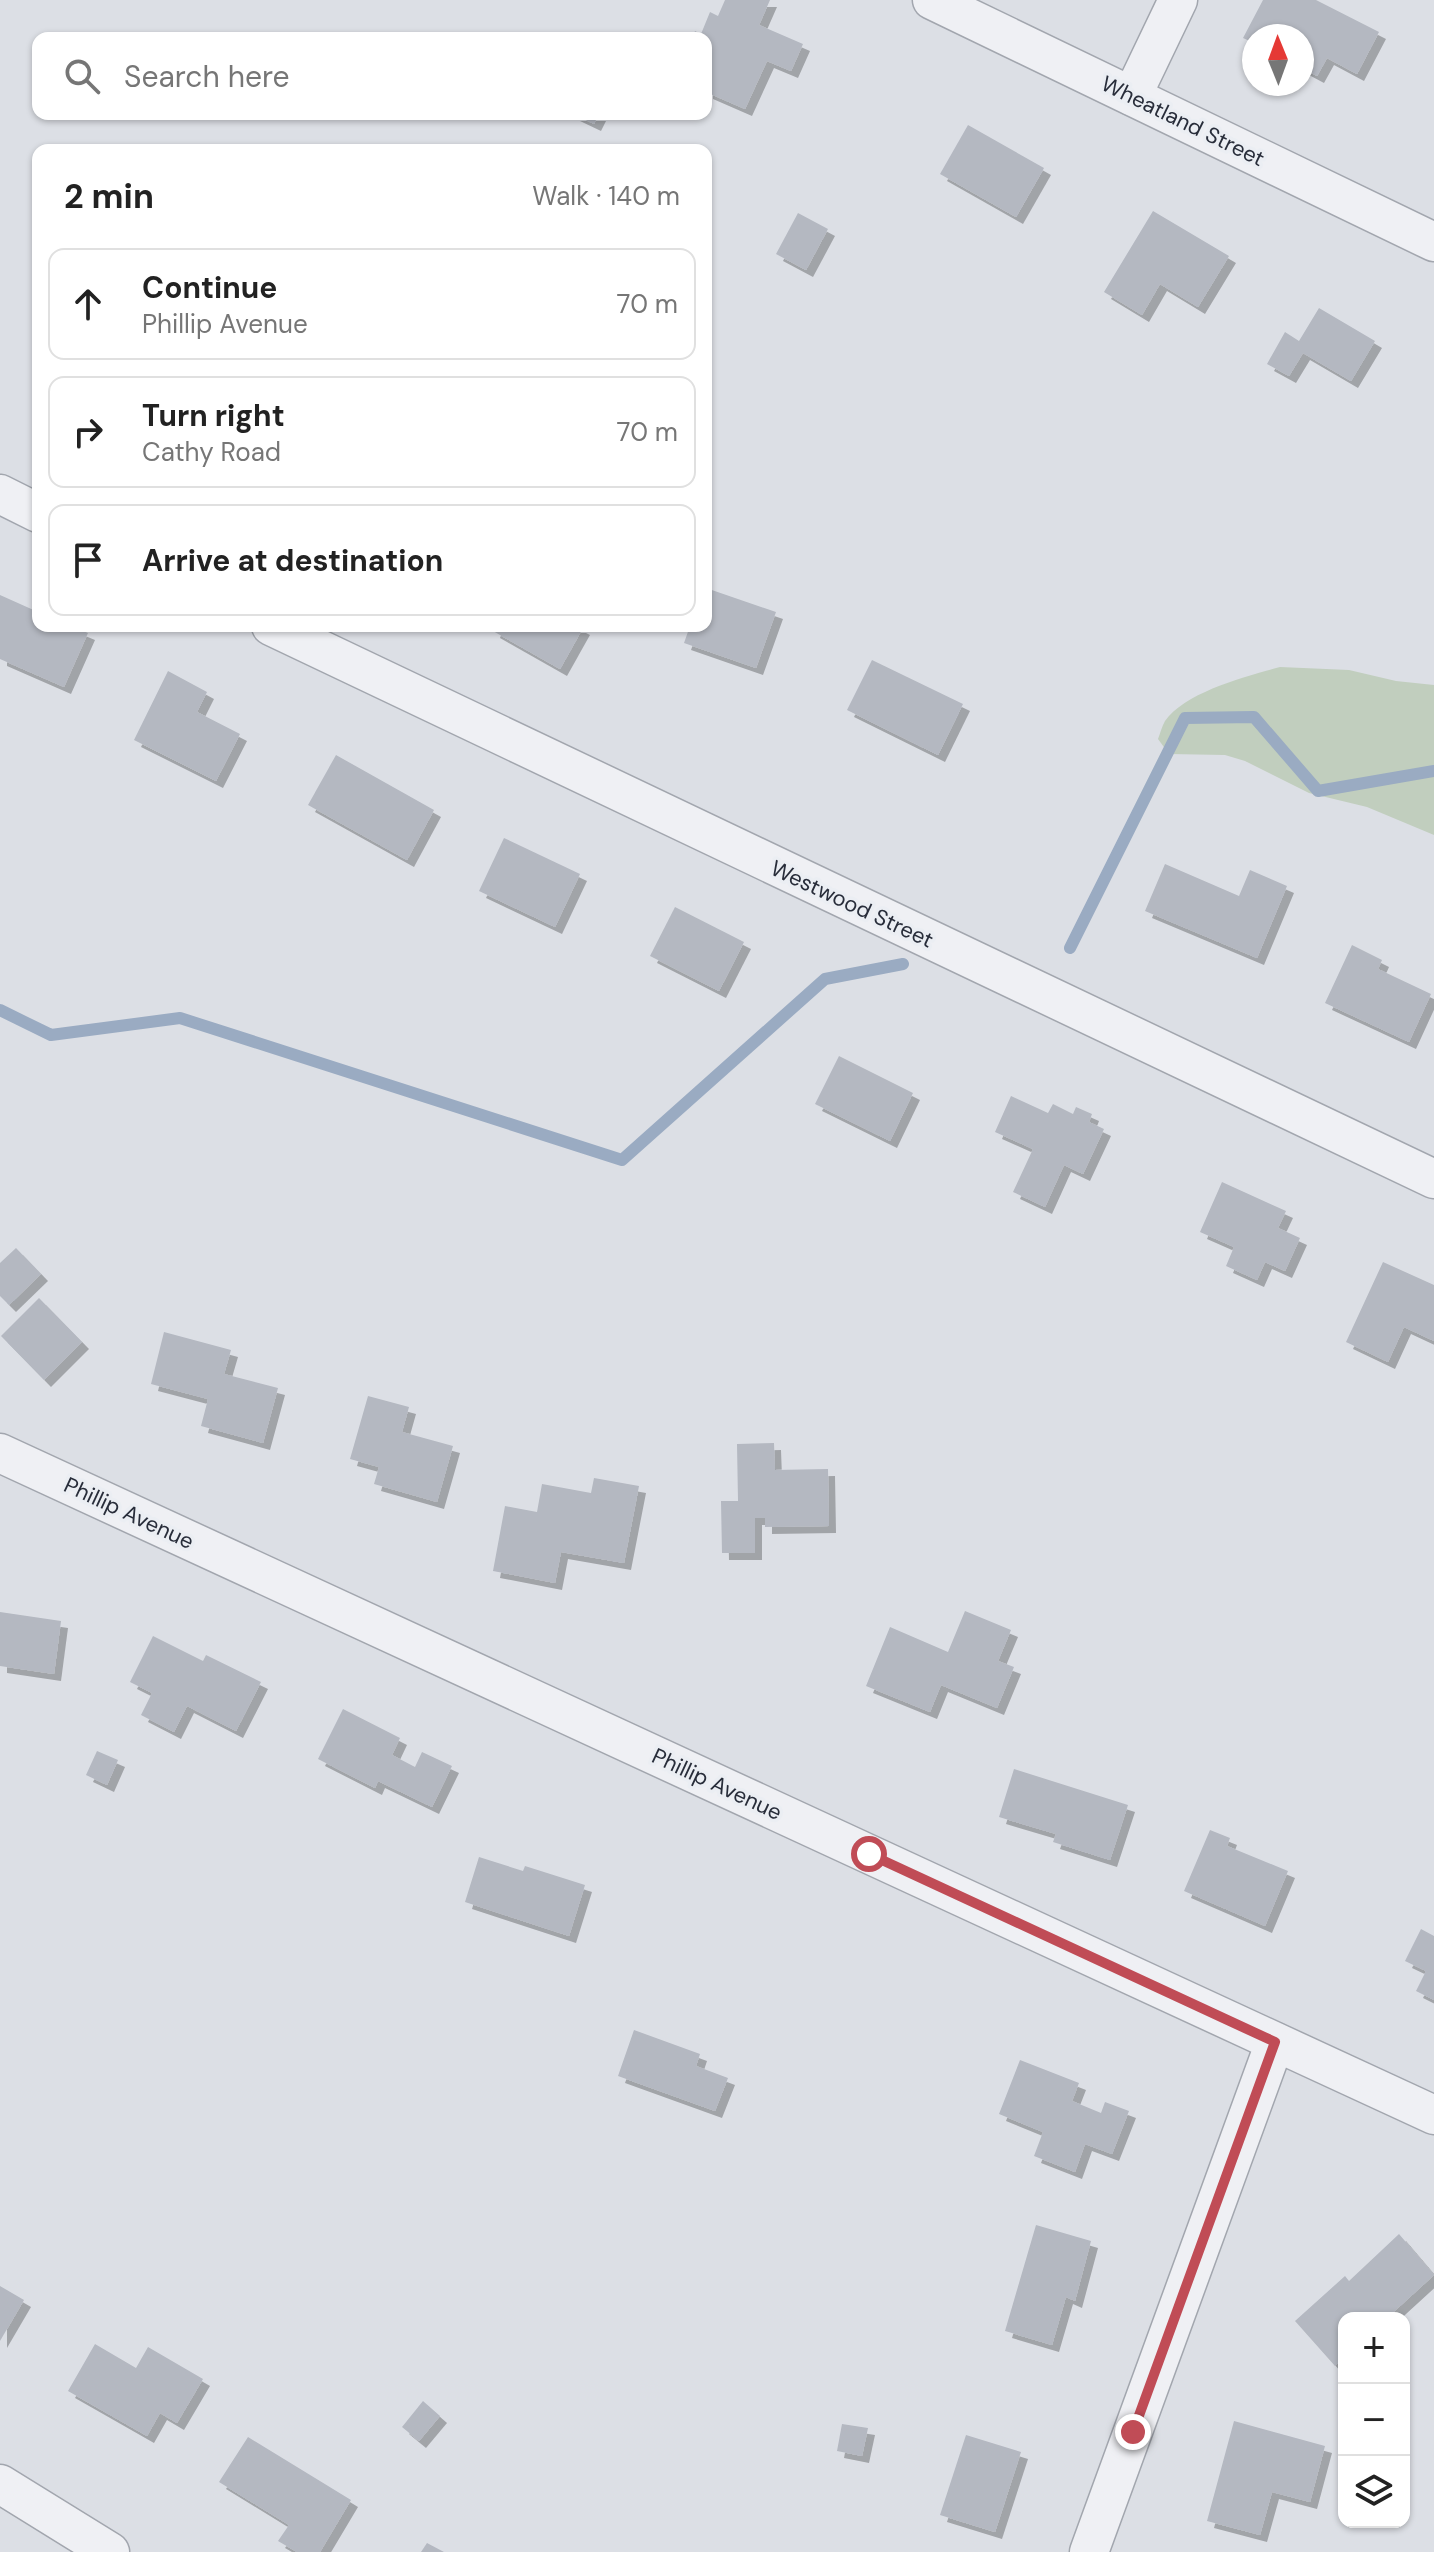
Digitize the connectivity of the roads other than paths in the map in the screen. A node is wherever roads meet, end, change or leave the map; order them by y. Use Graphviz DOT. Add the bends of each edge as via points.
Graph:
graph roads {
  1 [pos="932,0"];
  2 [pos="1178,0"];
  3 [pos="1132,96"];
  4 [pos="1434,242"];
  5 [pos="0,494"];
  6 [pos="32,510"];
  7 [pos="283,632"];
  8 [pos="1434,1179"];
  9 [pos="0,1453"];
  10 [pos="1275,2042"];
  11 [pos="1434,2115"];
  12 [pos="0,2484"];
  13 [pos="110,2552"];
  14 [pos="1089,2552"];
  1 -- 3 [label="street, Wheatland Street"];
  2 -- 3 [label="street"];
  3 -- 4 [label="street, Wheatland Street"];
  5 -- 6 [label="street"];
  7 -- 8 [label="street, Westwood Street"];
  9 -- 10 [label="street, Phillip Avenue"];
  10 -- 11 [label="street, Phillip Avenue"];
  10 -- 14 [label="street"];
  12 -- 13 [label="street"];
}
